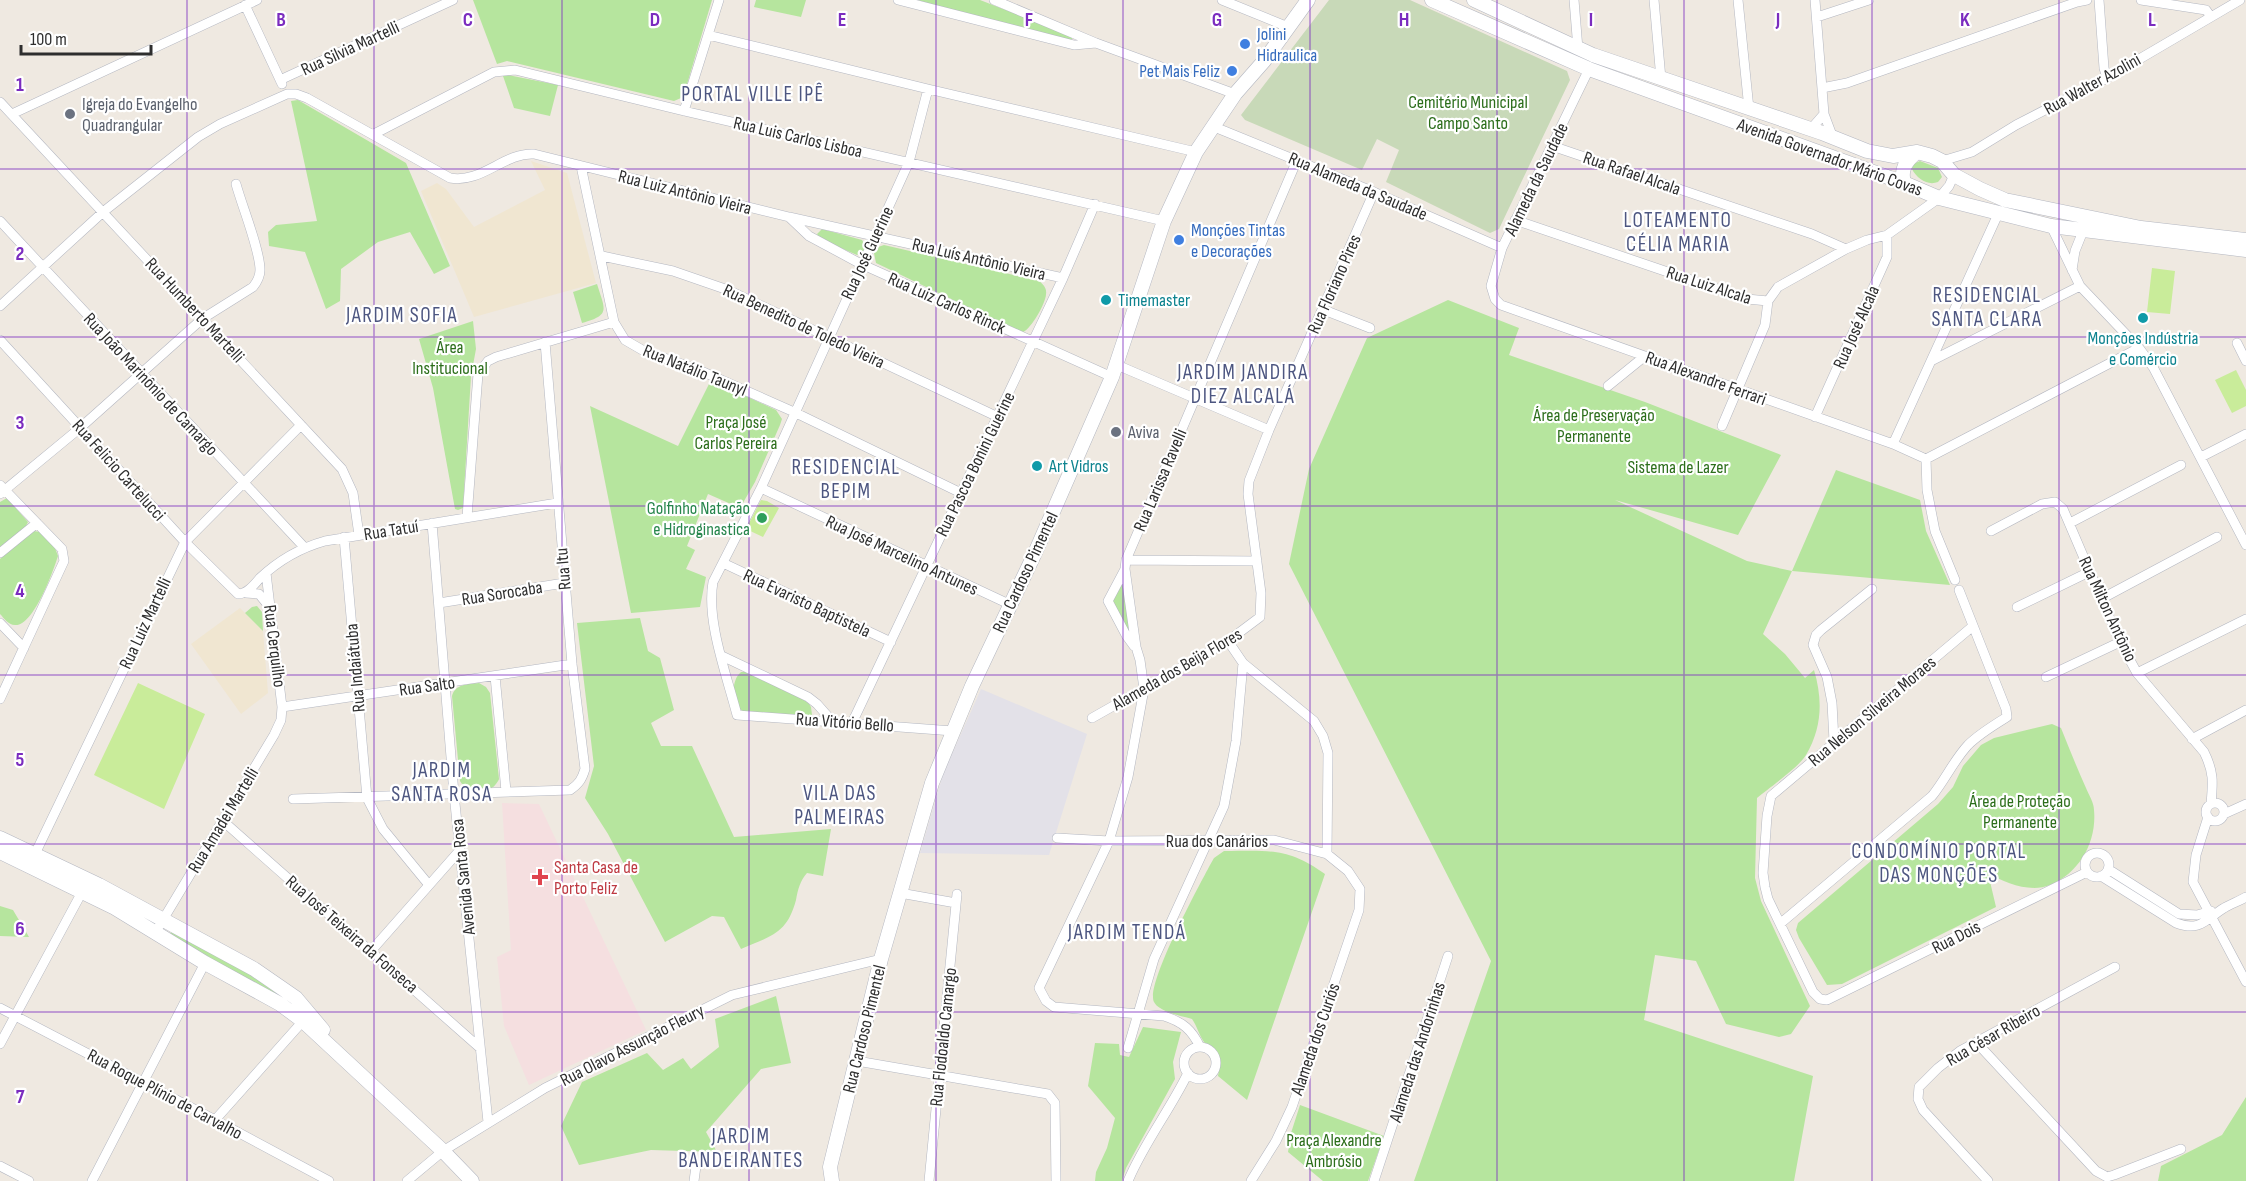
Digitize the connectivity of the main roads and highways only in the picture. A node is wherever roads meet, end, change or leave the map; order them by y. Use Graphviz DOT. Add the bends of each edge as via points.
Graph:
graph roads {
  1 [pos="1308,0"];
  2 [pos="1432,0"];
  3 [pos="1474,0"];
  4 [pos="1917,152"];
  5 [pos="1904,183"];
  6 [pos="2246,240"];
  7 [pos="2246,250"];
  8 [pos="0,838"];
  9 [pos="0,852"];
  10 [pos="280,1004"];
  11 [pos="302,1009"];
  12 [pos="352,1067"];
  13 [pos="472,1181"];
  14 [pos="832,1181"];
  1 -- 14 [label="main road, Rua Cardoso Pimentel" via="1235,94 1196,152 1164,221 1114,371 932,783 881,959 830,1167"];
  2 -- 5 [label="main road, Avenida Governador Mário Covas" via="1589,69"];
  3 -- 4 [label="main road, Avenida Governador Mário Covas" via="1578,49 1867,151 1893,156"];
  4 -- 5 [label="main road" via="1904,167"];
  4 -- 6 [label="main road, Avenida Governador Mário Covas" via="1942,161 1954,175 1980,189 2017,202 2141,228"];
  5 -- 7 [label="main road, Avenida Governador Mário Covas" via="1939,198 2051,226"];
  8 -- 11 [label="main road" via="99,885 254,969"];
  9 -- 10 [label="main road" via="115,908"];
  10 -- 11 [label="main road"];
  10 -- 11 [label="main road"];
  11 -- 12 [label="main road"];
  11 -- 12 [label="main road"];
  12 -- 13 [label="main road"];
}
